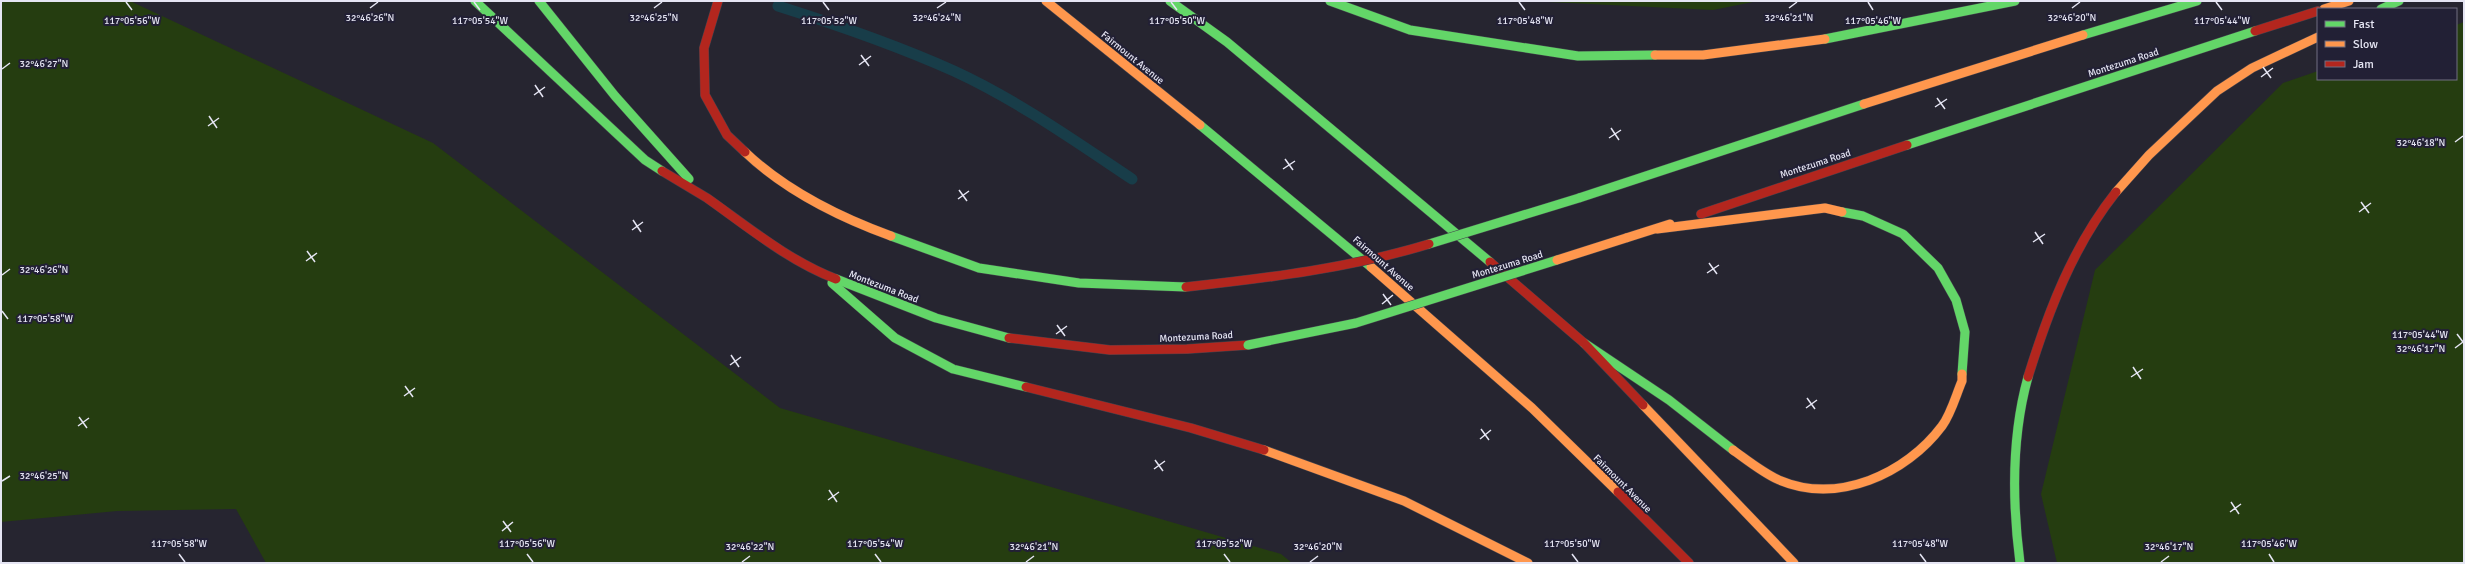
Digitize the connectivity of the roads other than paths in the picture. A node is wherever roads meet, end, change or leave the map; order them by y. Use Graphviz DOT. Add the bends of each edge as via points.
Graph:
graph roads {
  1 [pos="475,1"];
  2 [pos="539,1"];
  3 [pos="718,1"];
  4 [pos="1046,1"];
  5 [pos="1170,1"];
  6 [pos="1330,1"];
  7 [pos="2016,1"];
  8 [pos="2197,1"];
  9 [pos="2349,1"];
  10 [pos="2399,1"];
  11 [pos="2327,8"];
  12 [pos="2383,8"];
  13 [pos="2317,11"];
  14 [pos="2317,37"];
  15 [pos="706,198"];
  16 [pos="1657,229"];
  17 [pos="820,274"];
  18 [pos="1584,343"];
  19 [pos="1528,563"];
  20 [pos="1689,563"];
  21 [pos="1794,563"];
  22 [pos="2020,563"];
  1 -- 15 [label="main road" via="645,160"];
  2 -- 15 [label="main road" via="615,96"];
  3 -- 8 [label="main road, bridge" via="704,48 705,96 727,135 765,171 778,179 816,202 877,231 979,268 1079,283 1186,287 1288,276 1402,252 1753,142 1922,84"];
  4 -- 20 [label="main road, Fairmount Avenue" via="1330,231 1532,408"];
  5 -- 18 [label="main road" via="1239,51 1376,164"];
  6 -- 7 [label="main road" via="1410,30 1586,56 1718,53 1845,37"];
  9 -- 11 [label="main road"];
  10 -- 12 [label="main road"];
  13 -- 16 [label="main road, Montezuma Road" via="2030,103"];
  14 -- 22 [label="main road" via="2277,56 2218,91 2148,157 2107,205 2070,268 2036,350 2018,422 2013,494"];
  15 -- 17 [label="main road, Montezuma Road" via="750,231"];
  16 -- 17 [label="main road, Montezuma Road, bridge" via="1356,323 1248,345 1188,349 1110,350 1010,338 936,318"];
  16 -- 18 [label="main road" via="1825,208 1863,216 1903,234 1938,268 1956,300 1965,332 1962,381 1943,425 1907,462 1863,484 1820,490 1779,480 1740,455 1669,400"];
  17 -- 19 [label="main road" via="895,338 952,369 1191,428 1293,459 1404,501"];
  18 -- 21 [label="main road"];
}
